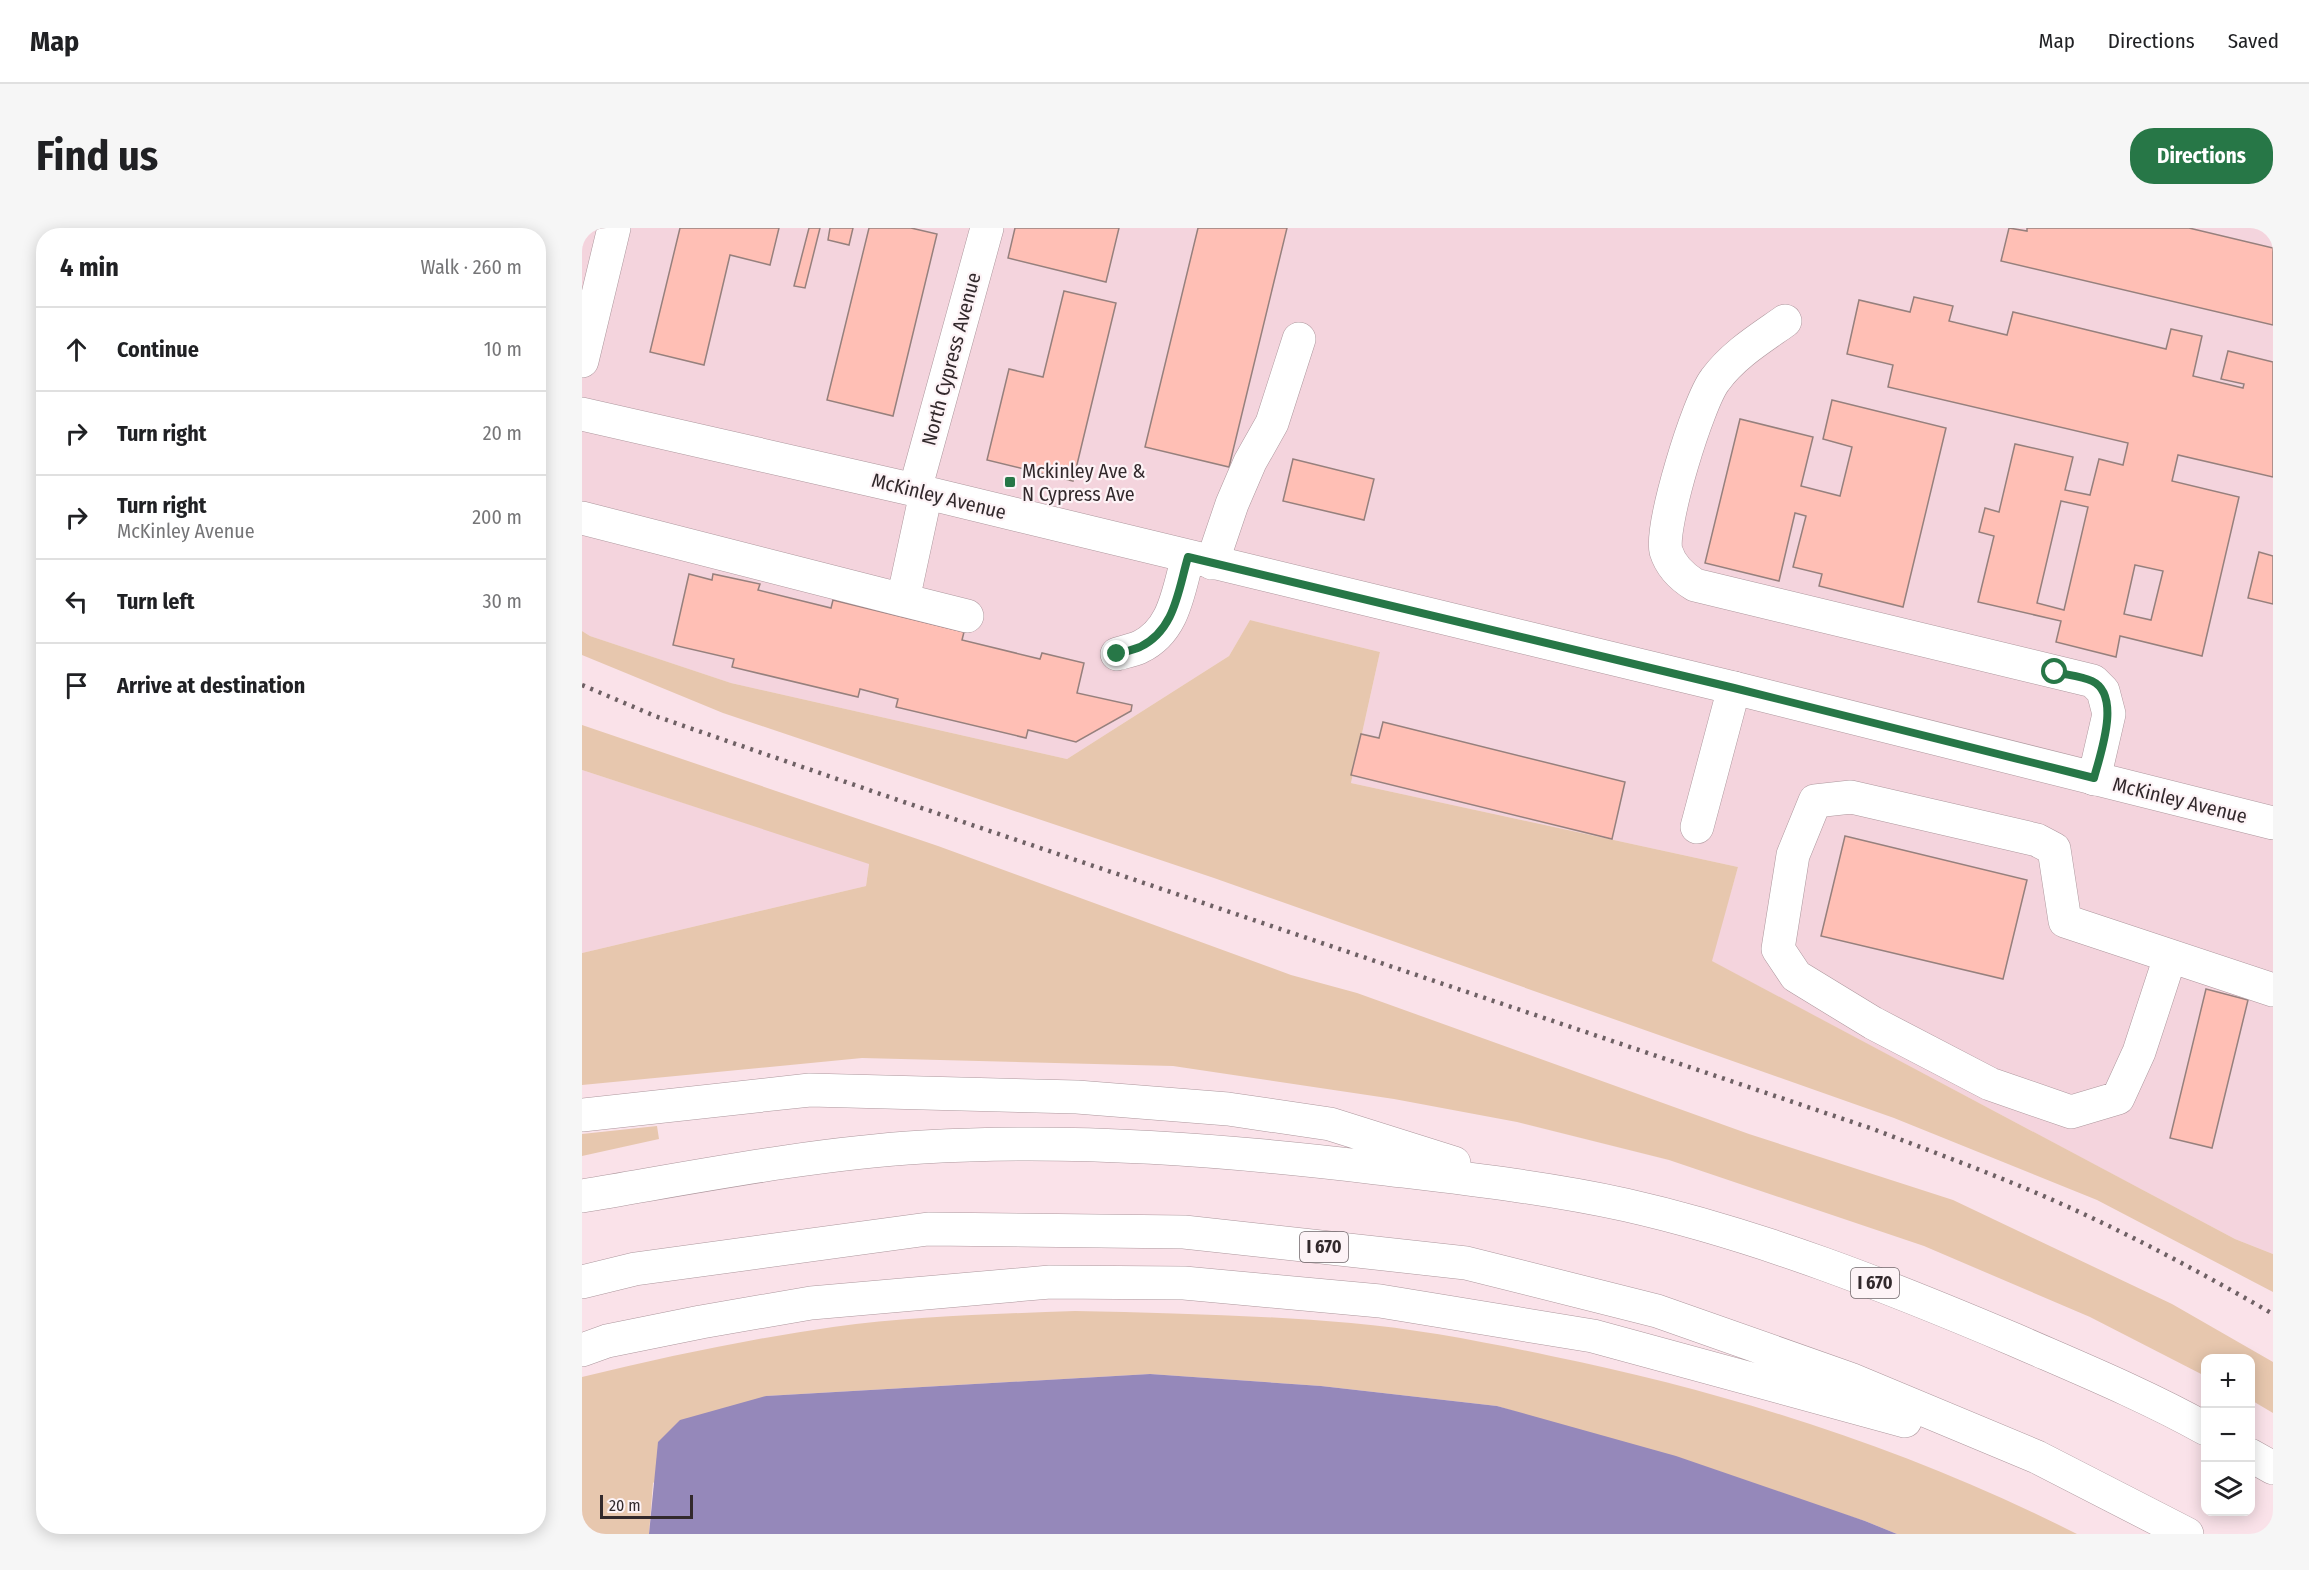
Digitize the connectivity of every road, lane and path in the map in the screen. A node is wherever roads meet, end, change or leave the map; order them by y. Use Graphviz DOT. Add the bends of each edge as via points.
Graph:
graph roads {
  1 [pos="614,228"];
  2 [pos="987,228"];
  3 [pos="1785,321"];
  4 [pos="1299,339"];
  5 [pos="582,361"];
  6 [pos="582,414"];
  7 [pos="920,491"];
  8 [pos="582,518"];
  9 [pos="1200,560"];
  10 [pos="903,600"];
  11 [pos="967,616"];
  12 [pos="1117,654"];
  13 [pos="1734,688"];
  14 [pos="2094,778"];
  15 [pos="2273,823"];
  16 [pos="1697,827"];
  17 [pos="2170,957"];
  18 [pos="2273,990"];
  19 [pos="582,1115"];
  20 [pos="1528,1186"];
  21 [pos="582,1196"];
  22 [pos="582,1282"];
  23 [pos="582,1350"];
  24 [pos="2201,1427"];
  25 [pos="2037,1457"];
  26 [pos="2255,1458"];
  27 [pos="2273,1468"];
  28 [pos="2187,1534"];
  1 -- 5 [label="main road"];
  2 -- 7 [label="main road, North Cypress Avenue"];
  3 -- 14 [label="main road" via="1742,352 1714,380 1697,414 1666,526 1666,551 1680,575 1695,585 2093,681 2103,691 2109,714"];
  4 -- 9 [label="main road" via="1272,423"];
  6 -- 7 [label="main road, McKinley Avenue"];
  7 -- 9 [label="main road, McKinley Avenue"];
  7 -- 10 [label="main road, North Cypress Avenue"];
  8 -- 10 [label="main road"];
  9 -- 12 [label="main road" via="1163,630 1140,647"];
  9 -- 13 [label="main road, McKinley Avenue"];
  10 -- 11 [label="main road"];
  13 -- 14 [label="main road, McKinley Avenue"];
  13 -- 16 [label="main road"];
  14 -- 15 [label="main road, McKinley Avenue"];
  17 -- 17 [label="main road" via="2065,921 2054,849 2037,840 1851,797 1815,801 1793,855 1778,949 1796,976 1873,1023 1990,1084 2071,1112 2118,1098 2139,1052"];
  17 -- 18 [label="main road"];
  19 -- 20 [label="main road" via="810,1090 1077,1097 1228,1109 1330,1124"];
  20 -- 21 [label="main road, I 670" via="1168,1147 1052,1143 921,1148 794,1160"];
  20 -- 24 [label="main road, I 670" via="1639,1209 1834,1268 2067,1363"];
  22 -- 25 [label="main road, I 670" via="635,1269 928,1229 1184,1232 1466,1263 1657,1311 1850,1379"];
  23 -- 25 [label="main road" via="607,1341 701,1322 823,1302 1050,1282 1184,1284 1380,1301 1593,1336"];
  25 -- 28 [label="main road, I 670"];
  26 -- 27 [label="main road"];
}
